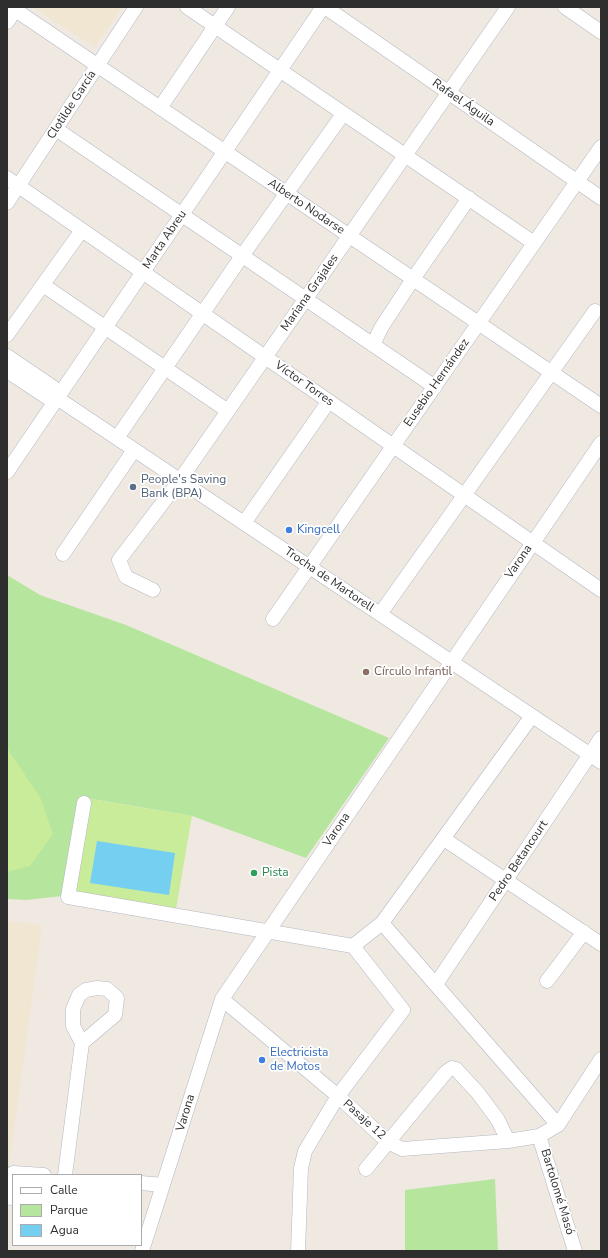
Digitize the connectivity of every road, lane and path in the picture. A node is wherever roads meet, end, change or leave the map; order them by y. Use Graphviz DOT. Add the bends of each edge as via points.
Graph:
graph roads {
  1 [pos="136,7"];
  2 [pos="186,7"];
  3 [pos="228,7"];
  4 [pos="324,7"];
  5 [pos="508,7"];
  6 [pos="565,7"];
  7 [pos="13,9"];
  8 [pos="7,22"];
  9 [pos="215,26"];
  10 [pos="601,32"];
  11 [pos="98,66"];
  12 [pos="280,70"];
  13 [pos="449,93"];
  14 [pos="160,108"];
  15 [pos="343,114"];
  16 [pos="56,129"];
  17 [pos="601,147"];
  18 [pos="225,152"];
  19 [pos="405,156"];
  20 [pos="13,182"];
  21 [pos="577,182"];
  22 [pos="286,193"];
  23 [pos="469,198"];
  24 [pos="601,198"];
  25 [pos="7,203"];
  26 [pos="182,214"];
  27 [pos="82,230"];
  28 [pos="349,236"];
  29 [pos="534,243"];
  30 [pos="242,256"];
  31 [pos="143,272"];
  32 [pos="413,279"];
  33 [pos="43,285"];
  34 [pos="306,299"];
  35 [pos="595,311"];
  36 [pos="202,313"];
  37 [pos="479,323"];
  38 [pos="105,328"];
  39 [pos="7,335"];
  40 [pos="373,345"];
  41 [pos="7,356"];
  42 [pos="265,357"];
  43 [pos="166,369"];
  44 [pos="7,371"];
  45 [pos="553,373"];
  46 [pos="434,387"];
  47 [pos="57,398"];
  48 [pos="329,401"];
  49 [pos="601,406"];
  50 [pos="228,411"];
  51 [pos="117,438"];
  52 [pos="601,443"];
  53 [pos="393,446"];
  54 [pos="134,450"];
  55 [pos="7,472"];
  56 [pos="180,480"];
  57 [pos="465,496"];
  58 [pos="244,523"];
  59 [pos="533,543"];
  60 [pos="63,554"];
  61 [pos="309,567"];
  62 [pos="153,590"];
  63 [pos="601,590"];
  64 [pos="380,614"];
  65 [pos="273,619"];
  66 [pos="452,662"];
  67 [pos="532,716"];
  68 [pos="601,738"];
  69 [pos="595,758"];
  70 [pos="84,803"];
  71 [pos="444,839"];
  72 [pos="506,880"];
  73 [pos="382,923"];
  74 [pos="268,931"];
  75 [pos="584,932"];
  76 [pos="601,944"];
  77 [pos="353,946"];
  78 [pos="547,981"];
  79 [pos="436,984"];
  80 [pos="222,999"];
  81 [pos="82,1043"];
  82 [pos="601,1059"];
  83 [pos="338,1096"];
  84 [pos="558,1125"];
  85 [pos="539,1136"];
  86 [pos="508,1141"];
  87 [pos="388,1142"];
  88 [pos="366,1169"];
  89 [pos="13,1174"];
  90 [pos="28,1174"];
  91 [pos="65,1174"];
  92 [pos="142,1183"];
  93 [pos="163,1185"];
  94 [pos="12,1186"];
  95 [pos="7,1197"];
  96 [pos="142,1251"];
  97 [pos="298,1251"];
  98 [pos="575,1251"];
  1 -- 11 [label="street, Clotilde García"];
  2 -- 9 [label="street"];
  3 -- 9 [label="street"];
  4 -- 12 [label="street, Marta Abreu"];
  4 -- 13 [label="street, Rafael Águila"];
  5 -- 13 [label="street, Mariana Grajales"];
  6 -- 10 [label="street"];
  7 -- 8 [label="street"];
  7 -- 11 [label="street, Alberto Nodarse"];
  9 -- 12 [label="street"];
  9 -- 14 [label="street"];
  11 -- 14 [label="street, Alberto Nodarse"];
  11 -- 16 [label="street, Clotilde García"];
  12 -- 15 [label="street"];
  12 -- 18 [label="street, Marta Abreu"];
  13 -- 19 [label="street, Mariana Grajales"];
  13 -- 21 [label="street, Rafael Águila"];
  14 -- 18 [label="street, Alberto Nodarse"];
  15 -- 19 [label="street"];
  15 -- 22 [label="street"];
  16 -- 20 [label="street, Clotilde García"];
  16 -- 26 [label="street"];
  17 -- 21 [label="street, Eusebio Hernández"];
  18 -- 22 [label="street, Alberto Nodarse"];
  18 -- 26 [label="street, Marta Abreu"];
  19 -- 23 [label="street"];
  19 -- 28 [label="street, Mariana Grajales"];
  20 -- 25 [label="street, Clotilde García"];
  20 -- 27 [label="street, Víctor Torres"];
  21 -- 24 [label="street, Rafael Águila"];
  21 -- 29 [label="street, Eusebio Hernández"];
  22 -- 28 [label="street, Alberto Nodarse"];
  22 -- 30 [label="street"];
  23 -- 29 [label="street"];
  23 -- 32 [label="street"];
  26 -- 30 [label="street"];
  26 -- 31 [label="street, Marta Abreu"];
  27 -- 31 [label="street, Víctor Torres"];
  27 -- 33 [label="street"];
  28 -- 32 [label="street, Alberto Nodarse"];
  28 -- 34 [label="street, Mariana Grajales"];
  29 -- 37 [label="street, Eusebio Hernández"];
  30 -- 34 [label="street"];
  30 -- 36 [label="street"];
  31 -- 36 [label="street, Víctor Torres"];
  31 -- 38 [label="street, Marta Abreu"];
  32 -- 37 [label="street, Alberto Nodarse"];
  32 -- 40 [label="street"];
  33 -- 38 [label="street"];
  33 -- 39 [label="street"];
  34 -- 40 [label="street"];
  34 -- 42 [label="street, Mariana Grajales"];
  35 -- 45 [label="street"];
  36 -- 42 [label="street, Víctor Torres"];
  36 -- 43 [label="street"];
  37 -- 45 [label="street, Alberto Nodarse"];
  37 -- 46 [label="street, Eusebio Hernández"];
  38 -- 43 [label="street"];
  38 -- 47 [label="street, Marta Abreu"];
  40 -- 46 [label="street"];
  41 -- 47 [label="street, Trocha de Martorell" via="54,388"];
  42 -- 48 [label="street, Víctor Torres"];
  42 -- 50 [label="street, Mariana Grajales"];
  43 -- 50 [label="street"];
  43 -- 51 [label="street"];
  44 -- 47 [label="street, Trocha de Martorell" via="48,398"];
  45 -- 49 [label="street, Alberto Nodarse"];
  45 -- 57 [label="street"];
  46 -- 53 [label="street, Eusebio Hernández"];
  47 -- 51 [label="street, Trocha de Martorell"];
  47 -- 55 [label="street, Marta Abreu"];
  48 -- 53 [label="street, Víctor Torres"];
  48 -- 58 [label="street"];
  50 -- 56 [label="street, Mariana Grajales"];
  51 -- 54 [label="street, Trocha de Martorell"];
  52 -- 59 [label="street, Varona"];
  53 -- 57 [label="street, Víctor Torres"];
  53 -- 61 [label="street, Eusebio Hernández"];
  54 -- 56 [label="street, Trocha de Martorell"];
  54 -- 60 [label="street"];
  56 -- 58 [label="street, Trocha de Martorell"];
  56 -- 62 [label="street, Mariana Grajales" via="119,560 126,577"];
  57 -- 59 [label="street, Víctor Torres"];
  57 -- 64 [label="street"];
  58 -- 61 [label="street, Trocha de Martorell"];
  59 -- 63 [label="street, Víctor Torres"];
  59 -- 66 [label="street, Varona"];
  61 -- 64 [label="street, Trocha de Martorell"];
  61 -- 65 [label="street, Eusebio Hernández"];
  64 -- 66 [label="street, Trocha de Martorell"];
  66 -- 67 [label="street, Trocha de Martorell"];
  66 -- 74 [label="street, Varona"];
  67 -- 69 [label="street, Trocha de Martorell"];
  67 -- 71 [label="street"];
  68 -- 69 [label="street, Pedro Betancourt"];
  69 -- 72 [label="street, Pedro Betancourt"];
  70 -- 74 [label="street" via="68,897"];
  71 -- 72 [label="street"];
  71 -- 73 [label="street"];
  72 -- 75 [label="street"];
  72 -- 79 [label="street, Pedro Betancourt"];
  73 -- 77 [label="street"];
  73 -- 79 [label="street"];
  74 -- 77 [label="street"];
  74 -- 80 [label="street, Varona"];
  75 -- 76 [label="street"];
  75 -- 78 [label="street"];
  77 -- 83 [label="street" via="403,1010"];
  79 -- 84 [label="street"];
  80 -- 83 [label="street, Pasaje 12"];
  80 -- 93 [label="street, Varona"];
  81 -- 91 [label="street"];
  82 -- 84 [label="street, Bartolomé Masó"];
  83 -- 87 [label="street, Pasaje 12"];
  83 -- 97 [label="street" via="305,1151 301,1168"];
  84 -- 85 [label="street, Bartolomé Masó"];
  85 -- 86 [label="street, Pasaje 12"];
  85 -- 98 [label="street, Bartolomé Masó"];
  86 -- 87 [label="street, Pasaje 12" via="402,1149"];
  86 -- 87 [label="street" via="498,1120 478,1093 456,1069 452,1068"];
  87 -- 88 [label="street"];
  89 -- 90 [label="street"];
  92 -- 93 [label="street"];
  93 -- 96 [label="street, Varona"];
  94 -- 95 [label="street" via="11,1198"];
}
